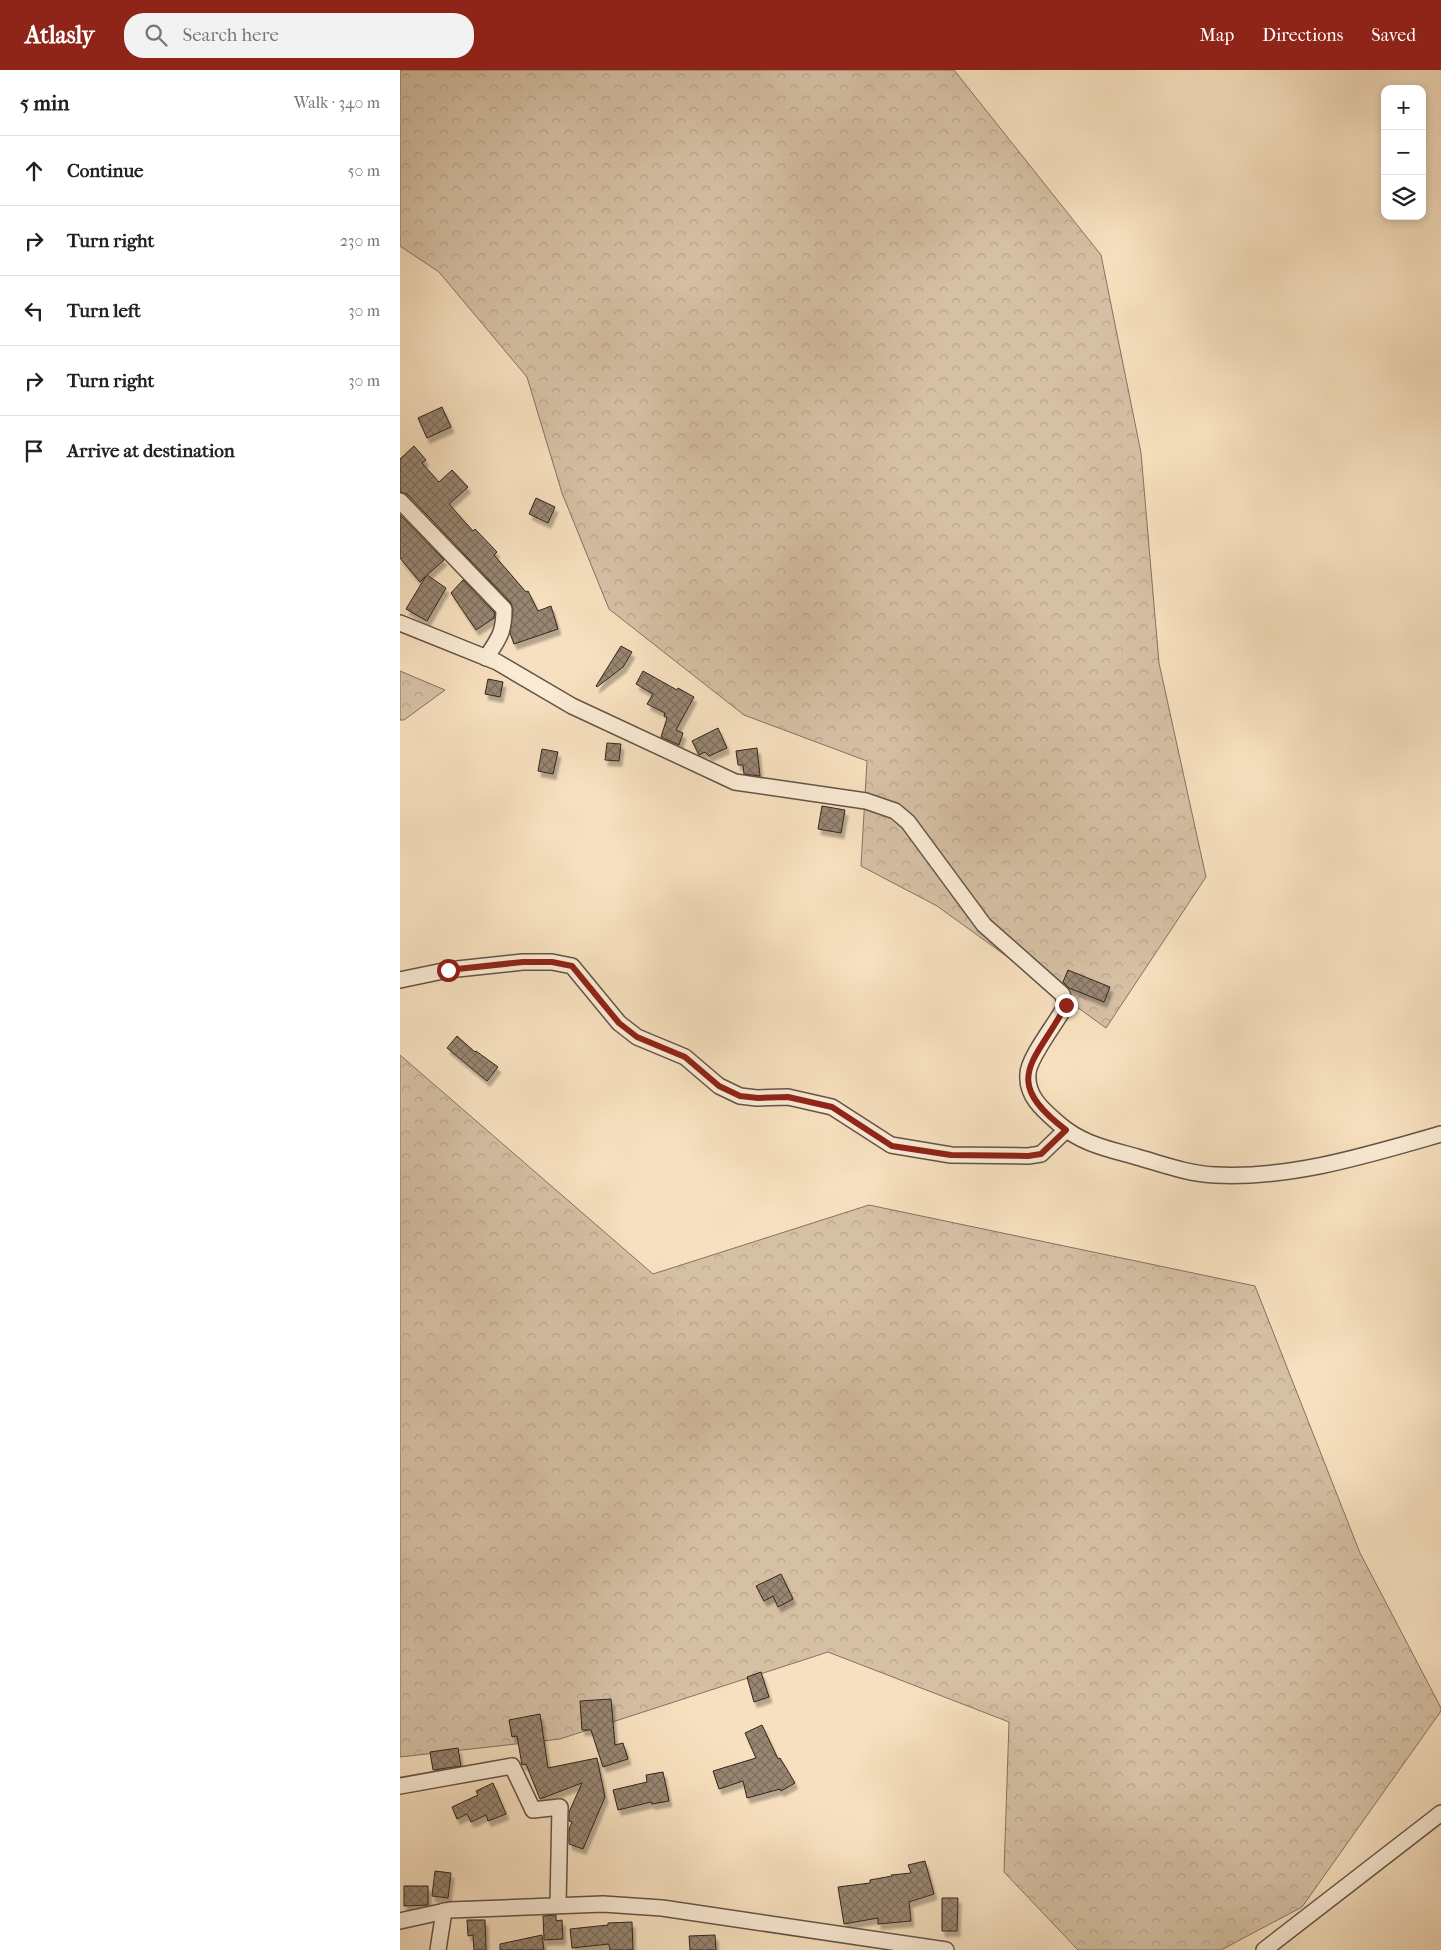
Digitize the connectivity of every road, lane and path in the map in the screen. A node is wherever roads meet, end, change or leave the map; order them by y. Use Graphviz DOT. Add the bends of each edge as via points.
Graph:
graph roads {
  1 [pos="400,501"];
  2 [pos="400,623"];
  3 [pos="486,658"];
  4 [pos="400,980"];
  5 [pos="1066,1130"];
  6 [pos="1441,1134"];
  7 [pos="400,1786"];
  8 [pos="1441,1813"];
  9 [pos="558,1905"];
  10 [pos="444,1911"];
  11 [pos="400,1921"];
  12 [pos="438,1950"];
  13 [pos="946,1950"];
  14 [pos="1264,1950"];
  1 -- 3 [label="street" via="504,609 504,626"];
  2 -- 3 [label="street"];
  3 -- 5 [label="street" via="572,706 735,782 866,801 895,811 908,822 984,925 1065,998 1066,1005 1032,1061 1027,1076 1032,1096"];
  4 -- 5 [label="street" via="448,970 523,962 572,966 619,1023 637,1037 685,1057 719,1086 740,1096 788,1097 832,1107 892,1146 951,1155 1028,1156 1041,1154"];
  5 -- 6 [label="street" via="1090,1144 1213,1175 1290,1171"];
  7 -- 9 [label="street" via="512,1766 532,1810 560,1808"];
  8 -- 14 [label="street"];
  9 -- 10 [label="street"];
  9 -- 13 [label="street" via="662,1908"];
  10 -- 11 [label="street"];
  10 -- 12 [label="street"];
}
